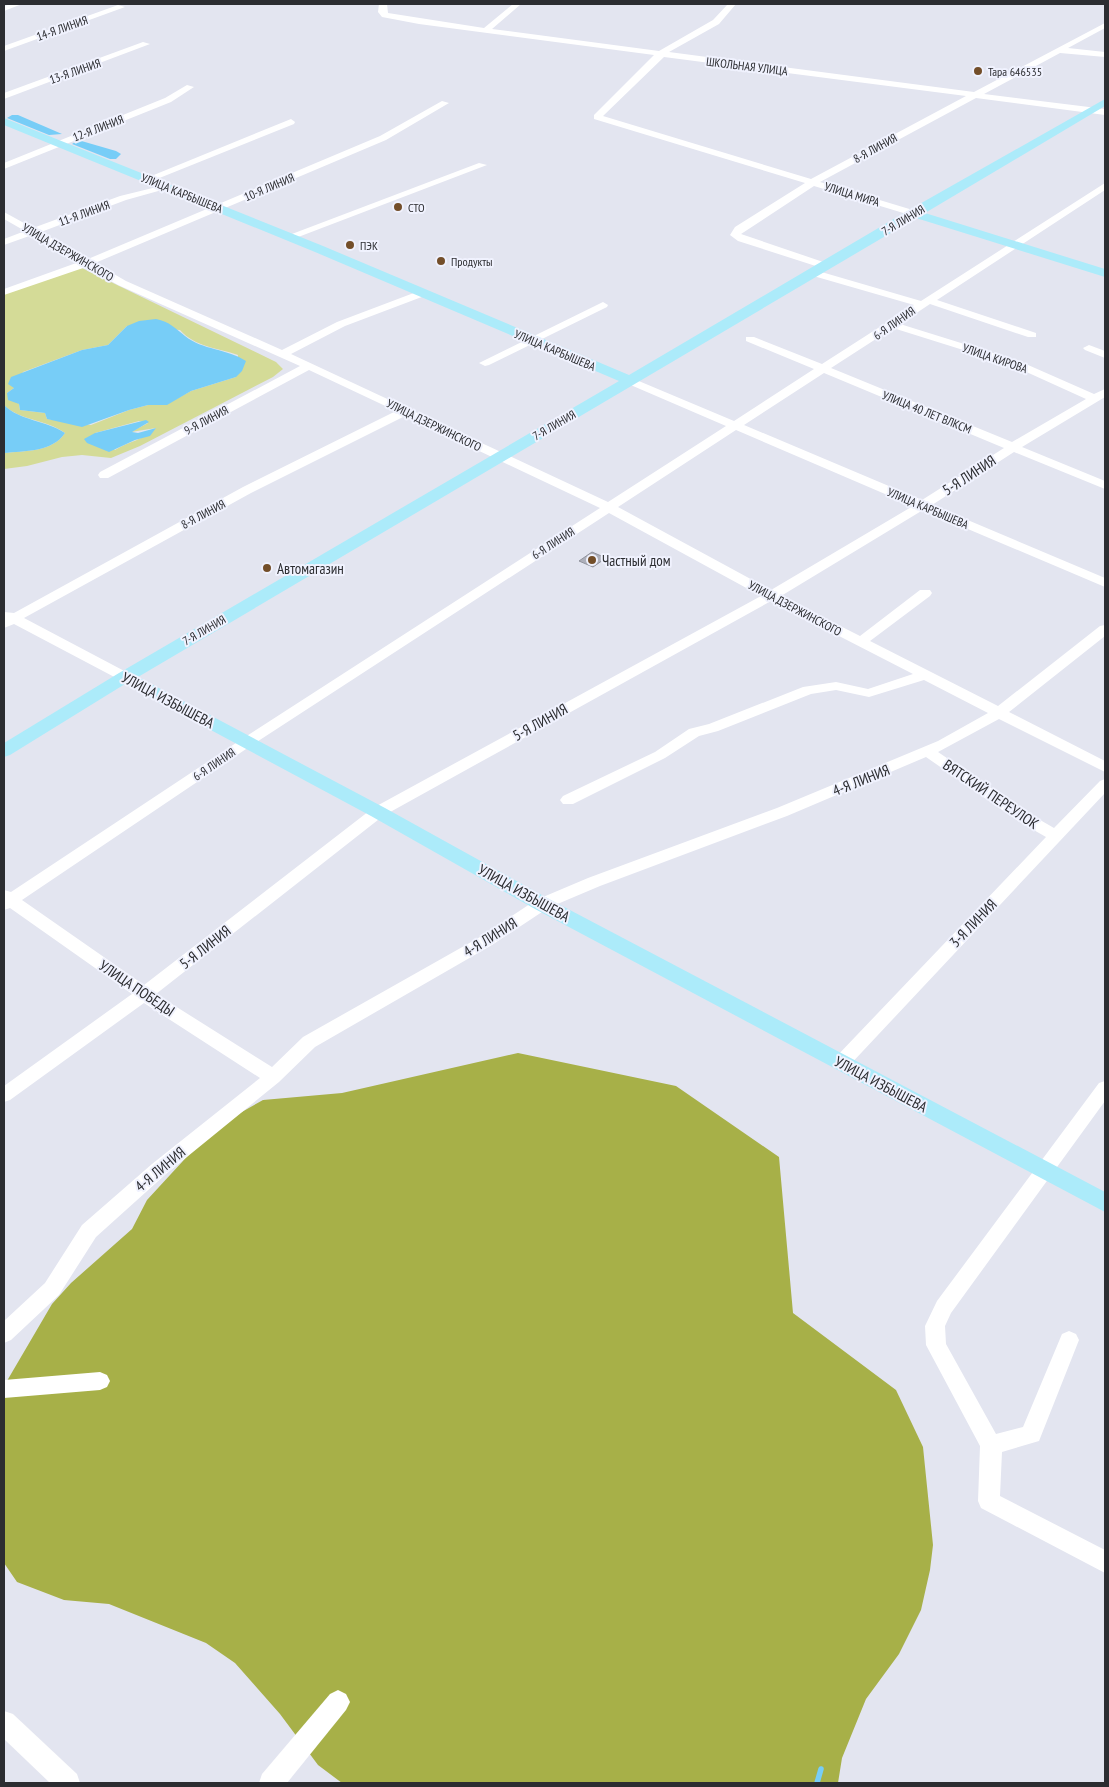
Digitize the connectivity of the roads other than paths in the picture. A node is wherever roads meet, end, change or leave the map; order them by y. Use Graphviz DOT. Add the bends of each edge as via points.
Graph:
graph roads {
  1 [pos="18,4"];
  2 [pos="382,4"];
  3 [pos="517,4"];
  4 [pos="732,4"];
  5 [pos="121,8"];
  6 [pos="4,9"];
  7 [pos="1105,26"];
  8 [pos="485,31"];
  9 [pos="146,44"];
  10 [pos="4,49"];
  11 [pos="1060,50"];
  12 [pos="660,55"];
  13 [pos="1105,55"];
  14 [pos="190,87"];
  15 [pos="976,95"];
  16 [pos="4,96"];
  17 [pos="1105,102"];
  18 [pos="445,103"];
  19 [pos="1098,111"];
  20 [pos="4,121"];
  21 [pos="291,122"];
  22 [pos="59,143"];
  23 [pos="482,165"];
  24 [pos="4,166"];
  25 [pos="149,179"];
  26 [pos="813,182"];
  27 [pos="166,186"];
  28 [pos="1105,186"];
  29 [pos="219,208"];
  30 [pos="913,213"];
  31 [pos="4,215"];
  32 [pos="34,231"];
  33 [pos="289,237"];
  34 [pos="4,242"];
  35 [pos="1016,245"];
  36 [pos="89,262"];
  37 [pos="820,270"];
  38 [pos="1105,273"];
  39 [pos="4,292"];
  40 [pos="423,293"];
  41 [pos="924,302"];
  42 [pos="603,305"];
  43 [pos="893,325"];
  44 [pos="1032,335"];
  45 [pos="750,339"];
  46 [pos="532,340"];
  47 [pos="1089,348"];
  48 [pos="280,355"];
  49 [pos="1105,355"];
  50 [pos="485,363"];
  51 [pos="309,366"];
  52 [pos="823,370"];
  53 [pos="630,381"];
  54 [pos="1100,395"];
  55 [pos="406,411"];
  56 [pos="735,427"];
  57 [pos="1013,447"];
  58 [pos="499,457"];
  59 [pos="104,475"];
  60 [pos="1105,485"];
  61 [pos="923,506"];
  62 [pos="608,507"];
  63 [pos="1105,583"];
  64 [pos="925,593"];
  65 [pos="771,596"];
  66 [pos="7,618"];
  67 [pos="1105,629"];
  68 [pos="861,642"];
  69 [pos="926,675"];
  70 [pos="124,677"];
  71 [pos="999,713"];
  72 [pos="247,742"];
  73 [pos="4,751"];
  74 [pos="928,751"];
  75 [pos="1105,767"];
  76 [pos="1105,784"];
  77 [pos="568,800"];
  78 [pos="378,812"];
  79 [pos="1056,836"];
  80 [pos="6,900"];
  81 [pos="542,904"];
  82 [pos="144,994"];
  83 [pos="841,1062"];
  84 [pos="273,1077"];
  85 [pos="1105,1088"];
  86 [pos="4,1095"];
  87 [pos="1046,1172"];
  88 [pos="1105,1203"];
  89 [pos="4,1334"];
  90 [pos="1069,1340"];
  91 [pos="100,1381"];
  92 [pos="4,1389"];
  93 [pos="990,1445"];
  94 [pos="1105,1562"];
  95 [pos="338,1702"];
  96 [pos="4,1723"];
  97 [pos="68,1783"];
  98 [pos="271,1783"];
  1 -- 6 [label="street"];
  2 -- 8 [label="street, ШКОЛЬНАЯ УЛИЦА" via="382,12 390,17"];
  3 -- 8 [label="street"];
  4 -- 12 [label="street" via="716,22"];
  5 -- 10 [label="street, 14-Я ЛИНИЯ"];
  7 -- 11 [label="street, 8-Я ЛИНИЯ"];
  8 -- 12 [label="street, ШКОЛЬНАЯ УЛИЦА"];
  9 -- 16 [label="street, 13-Я ЛИНИЯ"];
  11 -- 13 [label="street"];
  11 -- 15 [label="street, 8-Я ЛИНИЯ"];
  12 -- 15 [label="street, ШКОЛЬНАЯ УЛИЦА"];
  12 -- 26 [label="street, УЛИЦА МИРА" via="597,117"];
  14 -- 22 [label="street, 12-Я ЛИНИЯ" via="168,100"];
  15 -- 19 [label="street, ШКОЛЬНАЯ УЛИЦА"];
  15 -- 26 [label="street, 8-Я ЛИНИЯ"];
  17 -- 19 [label="main road, 7-Я ЛИНИЯ"];
  18 -- 29 [label="street, 10-Я ЛИНИЯ" via="383,138"];
  19 -- 30 [label="main road, 7-Я ЛИНИЯ"];
  20 -- 22 [label="main road, УЛИЦА КАРБЫШЕВА"];
  21 -- 25 [label="street"];
  22 -- 24 [label="street, 12-Я ЛИНИЯ"];
  22 -- 25 [label="main road, УЛИЦА КАРБЫШЕВА"];
  23 -- 33 [label="street"];
  25 -- 27 [label="main road, УЛИЦА КАРБЫШЕВА"];
  26 -- 30 [label="street, УЛИЦА МИРА"];
  26 -- 37 [label="street, 8-Я ЛИНИЯ" via="738,229 735,235"];
  27 -- 29 [label="main road, УЛИЦА КАРБЫШЕВА"];
  27 -- 32 [label="street, 11-Я ЛИНИЯ" via="123,198"];
  28 -- 35 [label="street, 6-Я ЛИНИЯ"];
  29 -- 33 [label="main road, УЛИЦА КАРБЫШЕВА"];
  29 -- 36 [label="street, 10-Я ЛИНИЯ"];
  30 -- 35 [label="main road, УЛИЦА МИРА"];
  30 -- 37 [label="main road, 7-Я ЛИНИЯ"];
  31 -- 32 [label="street, УЛИЦА ДЗЕРЖИНСКОГО"];
  32 -- 34 [label="street, 11-Я ЛИНИЯ"];
  32 -- 36 [label="street, УЛИЦА ДЗЕРЖИНСКОГО"];
  33 -- 40 [label="main road, УЛИЦА КАРБЫШЕВА"];
  35 -- 38 [label="main road, УЛИЦА МИРА"];
  35 -- 41 [label="street, 6-Я ЛИНИЯ"];
  36 -- 39 [label="street, 10-Я ЛИНИЯ"];
  36 -- 48 [label="street, УЛИЦА ДЗЕРЖИНСКОГО" via="122,283"];
  37 -- 41 [label="street"];
  37 -- 53 [label="main road, 7-Я ЛИНИЯ"];
  40 -- 46 [label="main road, УЛИЦА КАРБЫШЕВА"];
  40 -- 48 [label="street" via="342,324"];
  41 -- 43 [label="street, 6-Я ЛИНИЯ"];
  41 -- 44 [label="street"];
  42 -- 46 [label="street"];
  43 -- 52 [label="street, 6-Я ЛИНИЯ"];
  43 -- 54 [label="street, УЛИЦА КИРОВА" via="1014,363"];
  45 -- 52 [label="street, УЛИЦА 40 ЛЕТ ВЛКСМ"];
  46 -- 50 [label="street"];
  46 -- 53 [label="main road, УЛИЦА КАРБЫШЕВА"];
  47 -- 49 [label="street"];
  48 -- 51 [label="street, УЛИЦА ДЗЕРЖИНСКОГО"];
  51 -- 55 [label="street, УЛИЦА ДЗЕРЖИНСКОГО"];
  51 -- 59 [label="street, 9-Я ЛИНИЯ"];
  52 -- 56 [label="street, 6-Я ЛИНИЯ"];
  52 -- 57 [label="street, УЛИЦА 40 ЛЕТ ВЛКСМ"];
  53 -- 56 [label="street, УЛИЦА КАРБЫШЕВА"];
  53 -- 58 [label="main road, 7-Я ЛИНИЯ"];
  54 -- 57 [label="street, 5-Я ЛИНИЯ"];
  55 -- 58 [label="street, УЛИЦА ДЗЕРЖИНСКОГО"];
  55 -- 66 [label="street, 8-Я ЛИНИЯ" via="247,490"];
  56 -- 61 [label="street, УЛИЦА КАРБЫШЕВА"];
  56 -- 62 [label="street, 6-Я ЛИНИЯ"];
  57 -- 60 [label="street, УЛИЦА 40 ЛЕТ ВЛКСМ"];
  57 -- 61 [label="street, 5-Я ЛИНИЯ"];
  58 -- 62 [label="street, УЛИЦА ДЗЕРЖИНСКОГО"];
  58 -- 70 [label="main road, 7-Я ЛИНИЯ"];
  61 -- 63 [label="street, УЛИЦА КАРБЫШЕВА"];
  61 -- 65 [label="street, 5-Я ЛИНИЯ"];
  62 -- 65 [label="street, УЛИЦА ДЗЕРЖИНСКОГО"];
  62 -- 72 [label="street, 6-Я ЛИНИЯ"];
  64 -- 68 [label="street"];
  65 -- 68 [label="street, УЛИЦА ДЗЕРЖИНСКОГО"];
  65 -- 78 [label="street, 5-Я ЛИНИЯ"];
  66 -- 70 [label="street, УЛИЦА ИЗБЫШЕВА"];
  67 -- 71 [label="street, 4-Я ЛИНИЯ"];
  68 -- 69 [label="street, УЛИЦА ДЗЕРЖИНСКОГО"];
  69 -- 71 [label="street, УЛИЦА ДЗЕРЖИНСКОГО"];
  69 -- 77 [label="street" via="869,693 836,686 808,690 713,728 694,732 660,755"];
  70 -- 72 [label="main road, УЛИЦА ИЗБЫШЕВА"];
  70 -- 73 [label="main road, 7-Я ЛИНИЯ"];
  71 -- 74 [label="street, 4-Я ЛИНИЯ"];
  71 -- 75 [label="street, УЛИЦА ДЗЕРЖИНСКОГО"];
  72 -- 78 [label="main road, УЛИЦА ИЗБЫШЕВА"];
  72 -- 80 [label="street, 6-Я ЛИНИЯ"];
  74 -- 79 [label="street, ВЯТСКИЙ ПЕРЕУЛОК" via="1022,817"];
  74 -- 81 [label="street, 4-Я ЛИНИЯ" via="782,812"];
  76 -- 79 [label="street, 3-Я ЛИНИЯ"];
  78 -- 81 [label="main road, УЛИЦА ИЗБЫШЕВА"];
  78 -- 82 [label="street, 5-Я ЛИНИЯ"];
  79 -- 83 [label="street, 3-Я ЛИНИЯ"];
  80 -- 82 [label="street, УЛИЦА ПОБЕДЫ"];
  81 -- 83 [label="main road, УЛИЦА ИЗБЫШЕВА"];
  81 -- 84 [label="street, 4-Я ЛИНИЯ" via="486,941 309,1042"];
  82 -- 84 [label="street, УЛИЦА ПОБЕДЫ"];
  82 -- 86 [label="street, 5-Я ЛИНИЯ"];
  83 -- 87 [label="main road, УЛИЦА ИЗБЫШЕВА"];
  84 -- 89 [label="street, 4-Я ЛИНИЯ" via="159,1169 89,1231 52,1289"];
  85 -- 87 [label="street"];
  87 -- 88 [label="main road, УЛИЦА ИЗБЫШЕВА"];
  87 -- 93 [label="street" via="944,1307 935,1326 936,1345"];
  90 -- 93 [label="street" via="1031,1434"];
  91 -- 92 [label="street"];
  93 -- 94 [label="street" via="989,1501"];
  95 -- 98 [label="street"];
  96 -- 97 [label="street"];
}
